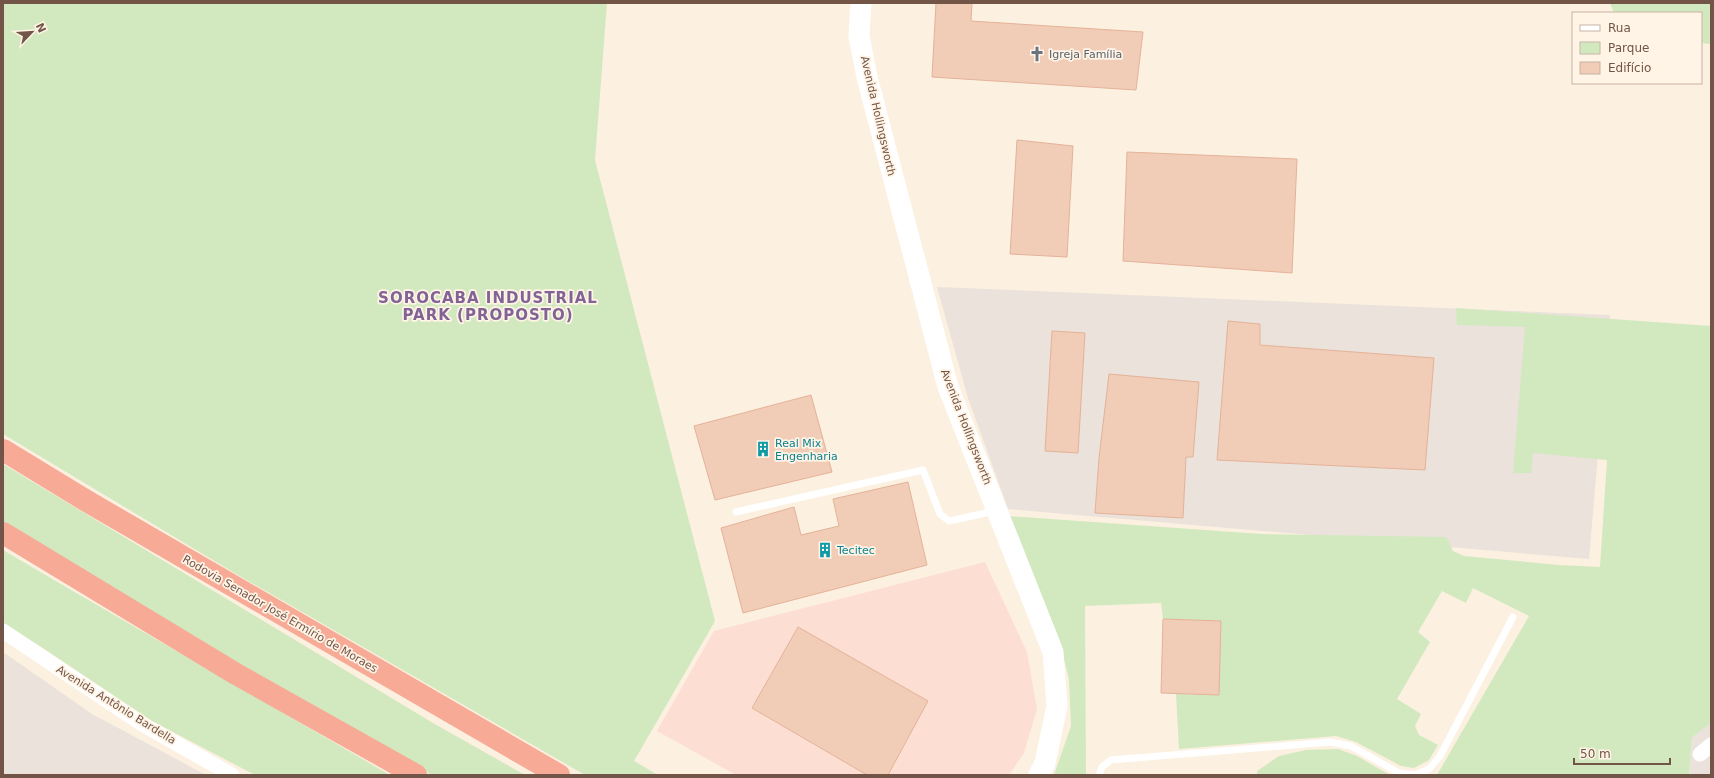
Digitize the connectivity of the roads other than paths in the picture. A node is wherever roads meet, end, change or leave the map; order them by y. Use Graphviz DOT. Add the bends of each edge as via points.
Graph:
graph roads {
  1 [pos="861,3"];
  2 [pos="3,450"];
  3 [pos="997,510"];
  4 [pos="736,512"];
  5 [pos="3,533"];
  6 [pos="1513,617"];
  7 [pos="3,631"];
  8 [pos="232,775"];
  9 [pos="416,775"];
  10 [pos="559,775"];
  11 [pos="1039,775"];
  12 [pos="1099,775"];
  1 -- 3 [label="main road, Avenida Hollingsworth" via="860,36 867,77 948,387"];
  2 -- 10 [label="highway, Rodovia Senador José Ermírio de Moraes"];
  3 -- 4 [label="lane" via="949,521 940,514 922,470"];
  3 -- 11 [label="main road, Avenida Hollingsworth" via="1053,652 1057,706 1045,763"];
  5 -- 9 [label="highway" via="236,674"];
  6 -- 12 [label="lane" via="1440,756 1428,769 1415,774 1399,773 1351,746 1330,742 1112,760 1102,767"];
  7 -- 8 [label="street, Avenida Antônio Bardella" via="142,724"];
}
